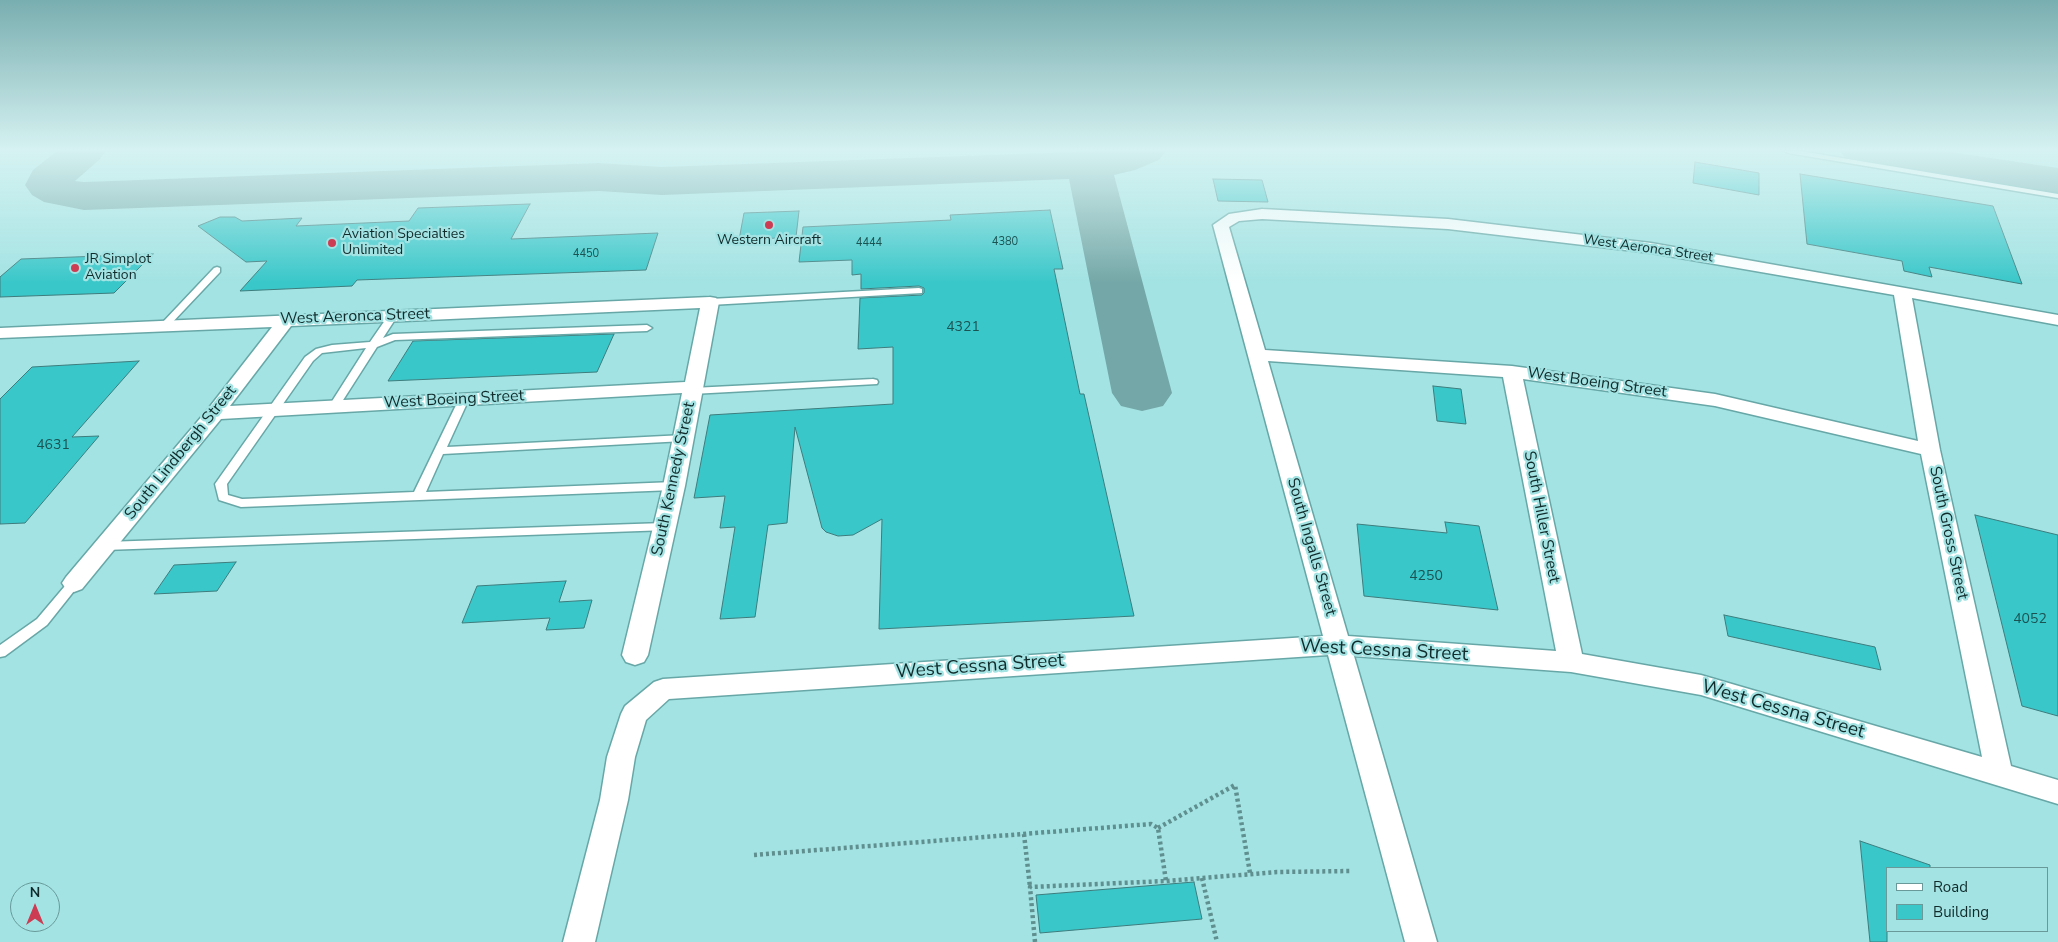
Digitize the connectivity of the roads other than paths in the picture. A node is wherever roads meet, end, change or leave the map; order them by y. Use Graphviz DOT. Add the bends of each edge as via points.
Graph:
graph roads {
  1 [pos="1234,217"];
  2 [pos="216,270"];
  3 [pos="1902,290"];
  4 [pos="919,291"];
  5 [pos="710,302"];
  6 [pos="393,315"];
  7 [pos="286,320"];
  8 [pos="2058,320"];
  9 [pos="164,325"];
  10 [pos="647,328"];
  11 [pos="0,333"];
  12 [pos="374,345"];
  13 [pos="1258,355"];
  14 [pos="1512,372"];
  15 [pos="873,382"];
  16 [pos="693,389"];
  17 [pos="464,399"];
  18 [pos="334,406"];
  19 [pos="275,410"];
  20 [pos="215,413"];
  21 [pos="684,438"];
  22 [pos="1930,450"];
  23 [pos="439,452"];
  24 [pos="674,486"];
  25 [pos="418,496"];
  26 [pos="664,527"];
  27 [pos="105,546"];
  28 [pos="74,584"];
  29 [pos="14,643"];
  30 [pos="1338,646"];
  31 [pos="0,652"];
  32 [pos="635,655"];
  33 [pos="0,658"];
  34 [pos="1571,662"];
  35 [pos="1999,774"];
  36 [pos="2058,792"];
  37 [pos="579,942"];
  38 [pos="1421,942"];
  1 -- 3 [label="street, West Aeronca Street" via="1262,214 1448,224 1651,248"];
  1 -- 13 [label="street, South Ingalls Street" via="1221,225"];
  2 -- 9 [label="lane"];
  3 -- 8 [label="street, West Aeronca Street"];
  3 -- 22 [label="street, South Gross Street"];
  4 -- 5 [label="lane"];
  5 -- 6 [label="street, West Aeronca Street"];
  5 -- 16 [label="street, South Kennedy Street"];
  6 -- 7 [label="street, West Aeronca Street"];
  6 -- 12 [label="lane"];
  7 -- 9 [label="street, West Aeronca Street"];
  7 -- 20 [label="street, South Lindbergh Street"];
  9 -- 11 [label="street, West Aeronca Street"];
  10 -- 12 [label="lane" via="393,337"];
  12 -- 18 [label="lane"];
  12 -- 19 [label="lane" via="319,351 309,359"];
  13 -- 14 [label="street, West Boeing Street"];
  13 -- 30 [label="street, South Ingalls Street"];
  14 -- 22 [label="street, West Boeing Street" via="1715,400"];
  14 -- 34 [label="street, South Hiller Street"];
  15 -- 16 [label="lane"];
  16 -- 17 [label="street, West Boeing Street"];
  16 -- 21 [label="street, South Kennedy Street"];
  17 -- 18 [label="street, West Boeing Street"];
  17 -- 23 [label="lane"];
  18 -- 19 [label="street, West Boeing Street"];
  19 -- 20 [label="street, West Boeing Street"];
  19 -- 25 [label="lane" via="221,484 224,497 242,503"];
  20 -- 27 [label="street, South Lindbergh Street"];
  21 -- 23 [label="lane"];
  21 -- 24 [label="street, South Kennedy Street"];
  22 -- 35 [label="street, South Gross Street"];
  23 -- 25 [label="lane"];
  24 -- 25 [label="lane"];
  24 -- 26 [label="street, South Kennedy Street"];
  26 -- 27 [label="lane"];
  26 -- 32 [label="street, South Kennedy Street"];
  27 -- 28 [label="street, South Lindbergh Street"];
  28 -- 29 [label="lane" via="42,622"];
  29 -- 31 [label="lane"];
  29 -- 33 [label="lane"];
  30 -- 34 [label="street, West Cessna Street"];
  30 -- 37 [label="street, West Cessna Street" via="663,689 634,714 621,757 614,800"];
  30 -- 38 [label="street, South Ingalls Street"];
  34 -- 35 [label="street, West Cessna Street" via="1701,685"];
  35 -- 36 [label="street, West Cessna Street"];
}
